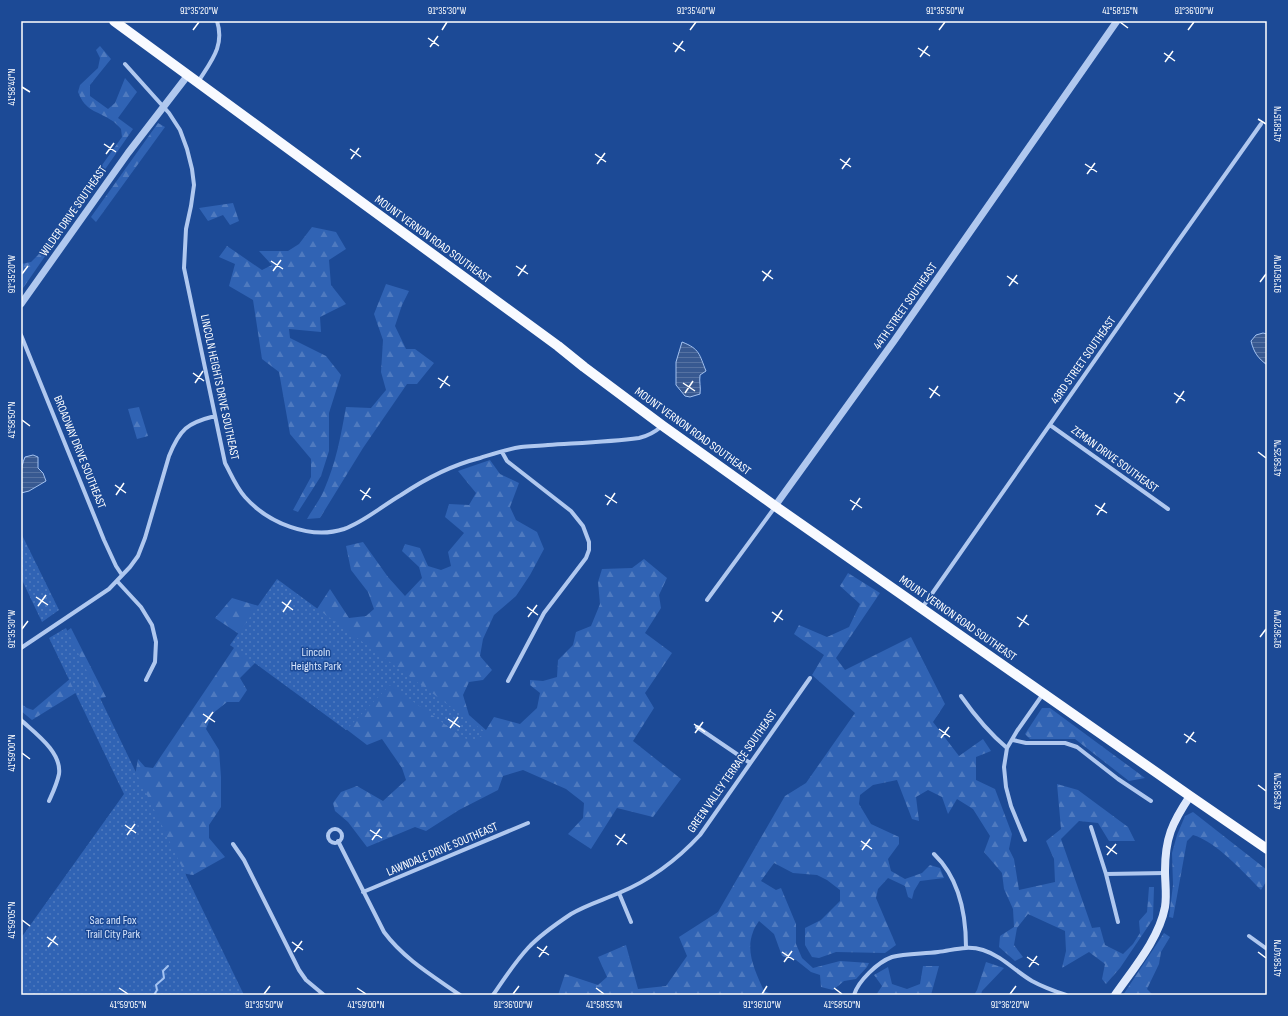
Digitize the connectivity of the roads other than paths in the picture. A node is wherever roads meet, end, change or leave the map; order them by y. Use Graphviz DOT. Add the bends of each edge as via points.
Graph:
graph roads {
  1 [pos="114,21"];
  2 [pos="217,21"];
  3 [pos="1117,21"];
  4 [pos="125,64"];
  5 [pos="188,75"];
  6 [pos="198,82"];
  7 [pos="162,106"];
  8 [pos="1261,124"];
  9 [pos="21,304"];
  10 [pos="21,335"];
  11 [pos="215,416"];
  12 [pos="1050,425"];
  13 [pos="663,426"];
  14 [pos="502,452"];
  15 [pos="775,506"];
  16 [pos="1168,509"];
  17 [pos="122,575"];
  18 [pos="117,581"];
  19 [pos="707,600"];
  20 [pos="922,609"];
  21 [pos="21,648"];
  22 [pos="810,678"];
  23 [pos="146,680"];
  24 [pos="508,681"];
  25 [pos="1043,694"];
  26 [pos="961,696"];
  27 [pos="21,720"];
  28 [pos="697,727"];
  29 [pos="1013,740"];
  30 [pos="1007,748"];
  31 [pos="750,763"];
  32 [pos="1190,796"];
  33 [pos="49,801"];
  34 [pos="1152,801"];
  35 [pos="528,823"];
  36 [pos="1091,827"];
  37 [pos="1025,840"];
  38 [pos="338,841"];
  39 [pos="233,844"];
  40 [pos="1267,849"];
  41 [pos="934,854"];
  42 [pos="1165,873"];
  43 [pos="1106,874"];
  44 [pos="363,892"];
  45 [pos="619,893"];
  46 [pos="631,922"];
  47 [pos="1118,922"];
  48 [pos="1249,936"];
  49 [pos="966,947"];
  50 [pos="1267,949"];
  51 [pos="324,995"];
  52 [pos="460,995"];
  53 [pos="493,995"];
  54 [pos="854,995"];
  55 [pos="1066,995"];
  56 [pos="1115,995"];
  1 -- 5 [label="main road, MOUNT VERNON ROAD SOUTHEAST"];
  2 -- 6 [label="street" via="220,42"];
  3 -- 15 [label="street, 44TH STREET SOUTHEAST"];
  4 -- 7 [label="street, LINCOLN HEIGHTS DRIVE SOUTHEAST"];
  5 -- 6 [label="main road, MOUNT VERNON ROAD SOUTHEAST"];
  5 -- 7 [label="street, WILDER DRIVE SOUTHEAST"];
  6 -- 13 [label="main road, MOUNT VERNON ROAD SOUTHEAST"];
  7 -- 9 [label="street, WILDER DRIVE SOUTHEAST"];
  7 -- 11 [label="street, LINCOLN HEIGHTS DRIVE SOUTHEAST" via="180,130 192,169 194,185 186,229 184,268"];
  8 -- 12 [label="street, 43RD STREET SOUTHEAST"];
  10 -- 17 [label="street, BROADWAY DRIVE SOUTHEAST" via="104,540"];
  11 -- 14 [label="street, LINCOLN HEIGHTS DRIVE SOUTHEAST" via="225,463 245,497 276,520 292,528 310,532 327,532 352,525 440,472"];
  11 -- 17 [label="street" via="196,421 180,433 169,456 138,556"];
  12 -- 16 [label="street, ZEMAN DRIVE SOUTHEAST"];
  12 -- 20 [label="street, 43RD STREET SOUTHEAST"];
  13 -- 14 [label="street, LINCOLN HEIGHTS DRIVE SOUTHEAST" via="656,432 639,438 521,447"];
  13 -- 15 [label="main road, MOUNT VERNON ROAD SOUTHEAST"];
  14 -- 24 [label="street" via="507,461 571,511 583,526 589,542 586,558 544,613"];
  15 -- 19 [label="street, 44TH STREET SOUTHEAST"];
  15 -- 20 [label="main road, MOUNT VERNON ROAD SOUTHEAST"];
  17 -- 18 [label="street"];
  18 -- 21 [label="street"];
  18 -- 23 [label="street" via="141,607 152,625 156,642 155,662"];
  20 -- 25 [label="main road, MOUNT VERNON ROAD SOUTHEAST"];
  22 -- 31 [label="street, GREEN VALLEY TERRACE SOUTHEAST"];
  25 -- 29 [label="street"];
  25 -- 32 [label="main road, MOUNT VERNON ROAD SOUTHEAST"];
  26 -- 30 [label="street" via="986,729"];
  27 -- 33 [label="street" via="51,749 57,760 59,773"];
  28 -- 31 [label="street"];
  29 -- 30 [label="street"];
  29 -- 34 [label="street" via="1077,746 1118,779"];
  30 -- 37 [label="street" via="1004,767 1006,787"];
  31 -- 45 [label="street, GREEN VALLEY TERRACE SOUTHEAST" via="700,835 685,852 650,877"];
  32 -- 40 [label="main road, MOUNT VERNON ROAD SOUTHEAST"];
  32 -- 42 [label="main road" via="1174,821 1169,836"];
  35 -- 44 [label="street, LAWNDALE DRIVE SOUTHEAST"];
  36 -- 43 [label="street"];
  38 -- 44 [label="street"];
  39 -- 51 [label="street" via="244,860 299,970 306,980"];
  41 -- 49 [label="street" via="943,862 956,888 966,926"];
  42 -- 43 [label="street"];
  42 -- 56 [label="main road" via="1165,908 1156,934"];
  43 -- 47 [label="street"];
  44 -- 52 [label="street" via="384,932 394,945"];
  45 -- 46 [label="street"];
  45 -- 53 [label="street, GREEN VALLEY TERRACE SOUTHEAST" via="572,913 540,936"];
  48 -- 50 [label="street"];
  49 -- 54 [label="street" via="892,957 865,977"];
  49 -- 55 [label="street" via="983,950 998,957 1032,981"];
}
